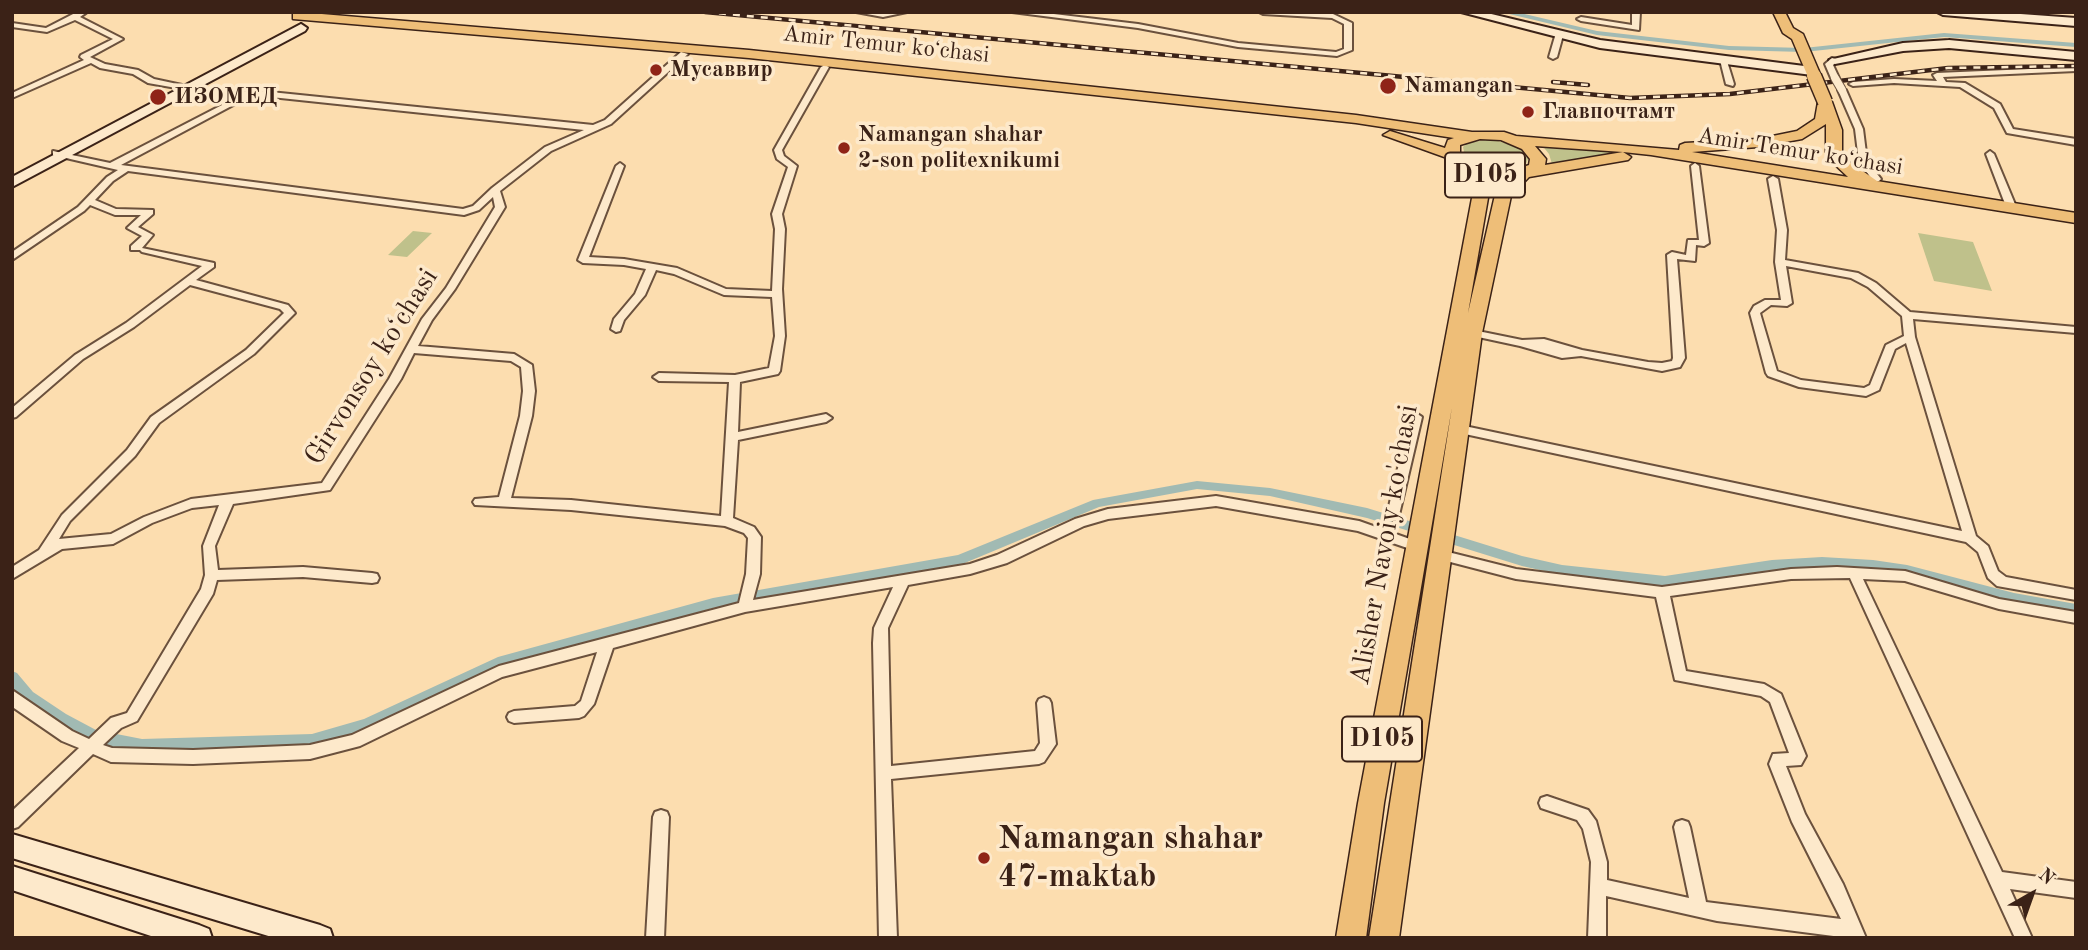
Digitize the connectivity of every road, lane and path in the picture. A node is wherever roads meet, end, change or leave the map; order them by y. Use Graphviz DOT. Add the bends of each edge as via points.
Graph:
graph roads {
  1 [pos="860,12"];
  2 [pos="903,12"];
  3 [pos="1016,12"];
  4 [pos="1262,12"];
  5 [pos="1467,12"];
  6 [pos="1636,12"];
  7 [pos="1779,12"];
  8 [pos="1793,12"];
  9 [pos="1943,12"];
  10 [pos="1027,13"];
  11 [pos="79,14"];
  12 [pos="1979,14"];
  13 [pos="303,16"];
  14 [pos="2040,16"];
  15 [pos="1581,19"];
  16 [pos="2076,22"];
  17 [pos="12,25"];
  18 [pos="284,27"];
  19 [pos="1559,35"];
  20 [pos="1798,37"];
  21 [pos="589,44"];
  22 [pos="684,54"];
  23 [pos="2076,56"];
  24 [pos="1553,58"];
  25 [pos="1722,58"];
  26 [pos="1835,60"];
  27 [pos="89,61"];
  28 [pos="825,67"];
  29 [pos="2076,69"];
  30 [pos="1812,71"];
  31 [pos="1943,83"];
  32 [pos="1010,84"];
  33 [pos="1730,84"];
  34 [pos="1853,84"];
  35 [pos="179,87"];
  36 [pos="12,96"];
  37 [pos="1825,102"];
  38 [pos="598,128"];
  39 [pos="1468,135"];
  40 [pos="1515,140"];
  41 [pos="2076,142"];
  42 [pos="1651,150"];
  43 [pos="60,154"];
  44 [pos="1990,154"];
  45 [pos="1452,155"];
  46 [pos="1622,156"];
  47 [pos="111,166"];
  48 [pos="620,166"];
  49 [pos="1695,166"];
  50 [pos="1465,167"];
  51 [pos="126,168"];
  52 [pos="1527,174"];
  53 [pos="12,176"];
  54 [pos="1876,178"];
  55 [pos="1773,179"];
  56 [pos="12,183"];
  57 [pos="495,190"];
  58 [pos="1895,191"];
  59 [pos="89,201"];
  60 [pos="2012,209"];
  61 [pos="2076,218"];
  62 [pos="2076,227"];
  63 [pos="12,257"];
  64 [pos="1780,262"];
  65 [pos="652,267"];
  66 [pos="187,281"];
  67 [pos="778,294"];
  68 [pos="1907,315"];
  69 [pos="616,328"];
  70 [pos="2076,330"];
  71 [pos="1473,333"];
  72 [pos="1910,337"];
  73 [pos="1522,343"];
  74 [pos="410,349"];
  75 [pos="1581,353"];
  76 [pos="659,377"];
  77 [pos="735,379"];
  78 [pos="12,414"];
  79 [pos="1416,417"];
  80 [pos="826,418"];
  81 [pos="1438,420"];
  82 [pos="1460,430"];
  83 [pos="732,437"];
  84 [pos="228,500"];
  85 [pos="479,502"];
  86 [pos="504,502"];
  87 [pos="1393,515"];
  88 [pos="727,521"];
  89 [pos="1970,538"];
  90 [pos="1427,542"];
  91 [pos="46,550"];
  92 [pos="12,573"];
  93 [pos="1854,573"];
  94 [pos="212,575"];
  95 [pos="372,578"];
  96 [pos="902,583"];
  97 [pos="1662,592"];
  98 [pos="2076,595"];
  99 [pos="746,605"];
  100 [pos="2076,618"];
  101 [pos="607,644"];
  102 [pos="12,696"];
  103 [pos="1044,703"];
  104 [pos="514,717"];
  105 [pos="97,742"];
  106 [pos="885,773"];
  107 [pos="1547,803"];
  108 [pos="661,817"];
  109 [pos="12,822"];
  110 [pos="1682,827"];
  111 [pos="12,846"];
  112 [pos="12,878"];
  113 [pos="1995,879"];
  114 [pos="1598,886"];
  115 [pos="2076,890"];
  116 [pos="1699,908"];
  117 [pos="159,933"];
  118 [pos="1856,933"];
  119 [pos="199,938"];
  120 [pos="320,938"];
  121 [pos="655,938"];
  122 [pos="888,938"];
  123 [pos="1351,938"];
  124 [pos="1384,938"];
  125 [pos="1597,938"];
  126 [pos="2024,938"];
  1 -- 2 [label="street"];
  3 -- 10 [label="street"];
  4 -- 10 [label="street" via="1333,16 1348,23 1348,50 1337,54 1238,45 1145,27"];
  5 -- 19 [label="main road"];
  6 -- 15 [label="street" via="1636,28"];
  7 -- 20 [label="main road" via="1788,30"];
  8 -- 20 [label="main road" via="1803,32"];
  9 -- 12 [label="main road"];
  11 -- 17 [label="street" via="47,30"];
  11 -- 27 [label="street" via="119,39 84,57"];
  12 -- 14 [label="main road"];
  13 -- 18 [label="main road, Amir Temur koʻchasi"];
  13 -- 21 [label="main road, Amir Temur koʻchasi"];
  13 -- 43 [label="main road"];
  14 -- 16 [label="main road"];
  18 -- 35 [label="main road"];
  19 -- 24 [label="street"];
  19 -- 25 [label="main road"];
  20 -- 30 [label="main road"];
  21 -- 22 [label="main road, Amir Temur koʻchasi"];
  21 -- 32 [label="main road, Amir Temur koʻchasi"];
  22 -- 28 [label="main road, Amir Temur koʻchasi"];
  22 -- 38 [label="street"];
  23 -- 26 [label="main road" via="1949,44"];
  25 -- 30 [label="main road"];
  25 -- 33 [label="street"];
  26 -- 54 [label="street, bridge" via="1829,64 1859,129 1863,161"];
  27 -- 35 [label="street"];
  27 -- 36 [label="street"];
  28 -- 32 [label="main road, Amir Temur koʻchasi"];
  28 -- 67 [label="street" via="778,150 793,166 777,214"];
  29 -- 31 [label="street" via="1937,75"];
  30 -- 37 [label="main road, bridge"];
  31 -- 34 [label="street"];
  31 -- 41 [label="street" via="1967,86 1993,103 2010,131"];
  32 -- 39 [label="main road, Amir Temur koʻchasi" via="1343,117"];
  32 -- 45 [label="main road, Amir Temur koʻchasi" via="1358,126"];
  35 -- 43 [label="main road"];
  37 -- 42 [label="main road, D105" via="1818,125 1795,137"];
  37 -- 58 [label="main road" via="1835,130 1838,160 1856,176"];
  38 -- 47 [label="street" via="251,92"];
  38 -- 57 [label="street" via="548,149"];
  39 -- 40 [label="main road, Amir Temur koʻchasi / D105"];
  39 -- 45 [label="main road, D105" via="1453,143"];
  40 -- 42 [label="main road, Amir Temur koʻchasi / D105"];
  40 -- 52 [label="main road, D105" via="1538,159"];
  42 -- 46 [label="main road, D105"];
  42 -- 58 [label="main road, Amir Temur koʻchasi"];
  43 -- 47 [label="street"];
  43 -- 53 [label="main road"];
  43 -- 56 [label="main road"];
  44 -- 60 [label="street"];
  45 -- 50 [label="main road, Amir Temur koʻchasi / D105"];
  46 -- 49 [label="main road, Amir Temur koʻchasi"];
  46 -- 52 [label="main road, Amir Temur koʻchasi / D105"];
  47 -- 51 [label="street"];
  48 -- 65 [label="street" via="583,260"];
  49 -- 55 [label="main road, Amir Temur koʻchasi"];
  49 -- 75 [label="street" via="1704,243 1690,242 1691,259 1672,256 1676,364 1662,368"];
  50 -- 52 [label="main road, Amir Temur koʻchasi / D105" via="1497,177"];
  50 -- 81 [label="main road, Alisher Navoiy ko'chasi / D105" via="1478,184 1480,198"];
  51 -- 57 [label="street" via="464,212 476,208"];
  51 -- 59 [label="street"];
  52 -- 71 [label="main road, D105" via="1503,195"];
  55 -- 62 [label="main road, Amir Temur koʻchasi"];
  55 -- 64 [label="street" via="1783,239"];
  57 -- 74 [label="street, Girvonsoy koʻchasi" via="500,207"];
  58 -- 60 [label="main road, Amir Temur koʻchasi"];
  59 -- 63 [label="street"];
  59 -- 66 [label="street" via="115,212 150,212 132,228 148,234 134,248 210,265"];
  60 -- 61 [label="main road, Amir Temur koʻchasi"];
  64 -- 68 [label="street" via="1854,275"];
  64 -- 72 [label="street" via="1787,303 1769,302 1755,313 1776,377 1866,392 1875,387 1890,347"];
  65 -- 67 [label="street" via="677,271 724,292"];
  65 -- 69 [label="street" via="640,295"];
  66 -- 78 [label="street" via="63,369"];
  66 -- 91 [label="street" via="284,307 290,313 250,352 155,420 131,453 66,518"];
  67 -- 77 [label="street" via="780,336 774,371"];
  68 -- 70 [label="street"];
  68 -- 72 [label="street"];
  71 -- 73 [label="street"];
  71 -- 82 [label="main road, D105"];
  72 -- 89 [label="street"];
  73 -- 75 [label="street" via="1562,355"];
  74 -- 84 [label="street, Girvonsoy koʻchasi" via="326,487"];
  74 -- 86 [label="street" via="514,358 526,365 526,416"];
  76 -- 77 [label="street"];
  77 -- 83 [label="street"];
  79 -- 87 [label="street"];
  80 -- 83 [label="street"];
  81 -- 82 [label="street"];
  81 -- 90 [label="main road, Alisher Navoiy ko'chasi / D105"];
  82 -- 89 [label="street"];
  82 -- 90 [label="main road, D105" via="1444,524"];
  83 -- 88 [label="street"];
  84 -- 91 [label="street" via="191,504 113,539 59,544"];
  84 -- 94 [label="street" via="209,546"];
  85 -- 86 [label="street"];
  86 -- 88 [label="street"];
  88 -- 99 [label="street" via="750,530 755,537"];
  89 -- 98 [label="street" via="1983,549 1993,574 2002,582"];
  90 -- 96 [label="street" via="1216,501 1108,514 1080,522 987,565"];
  90 -- 97 [label="street" via="1517,574"];
  90 -- 123 [label="main road, Alisher Navoiy ko'chasi / D105"];
  90 -- 124 [label="main road, D105"];
  91 -- 92 [label="street"];
  93 -- 97 [label="street" via="1791,574"];
  93 -- 100 [label="street" via="1905,576 1999,604"];
  93 -- 113 [label="street"];
  94 -- 95 [label="street" via="303,572"];
  94 -- 105 [label="street" via="195,616 132,717 116,723"];
  96 -- 99 [label="street"];
  96 -- 106 [label="street" via="881,628"];
  97 -- 118 [label="street" via="1680,676 1764,690 1776,698 1798,756 1796,760 1778,759 1777,764"];
  99 -- 101 [label="street"];
  101 -- 104 [label="street" via="587,704 579,712"];
  101 -- 105 [label="street" via="483,678 384,729 336,747 276,755 166,757 111,755"];
  102 -- 105 [label="street" via="19,704"];
  103 -- 106 [label="street" via="1048,744 1039,757"];
  105 -- 109 [label="street"];
  106 -- 122 [label="street"];
  107 -- 114 [label="street" via="1587,819 1599,862"];
  108 -- 121 [label="street"];
  110 -- 116 [label="street"];
  111 -- 120 [label="main road"];
  112 -- 117 [label="main road"];
  113 -- 115 [label="street"];
  113 -- 126 [label="street"];
  114 -- 116 [label="street"];
  114 -- 125 [label="street"];
  116 -- 118 [label="street"];
  117 -- 119 [label="main road"];
}
